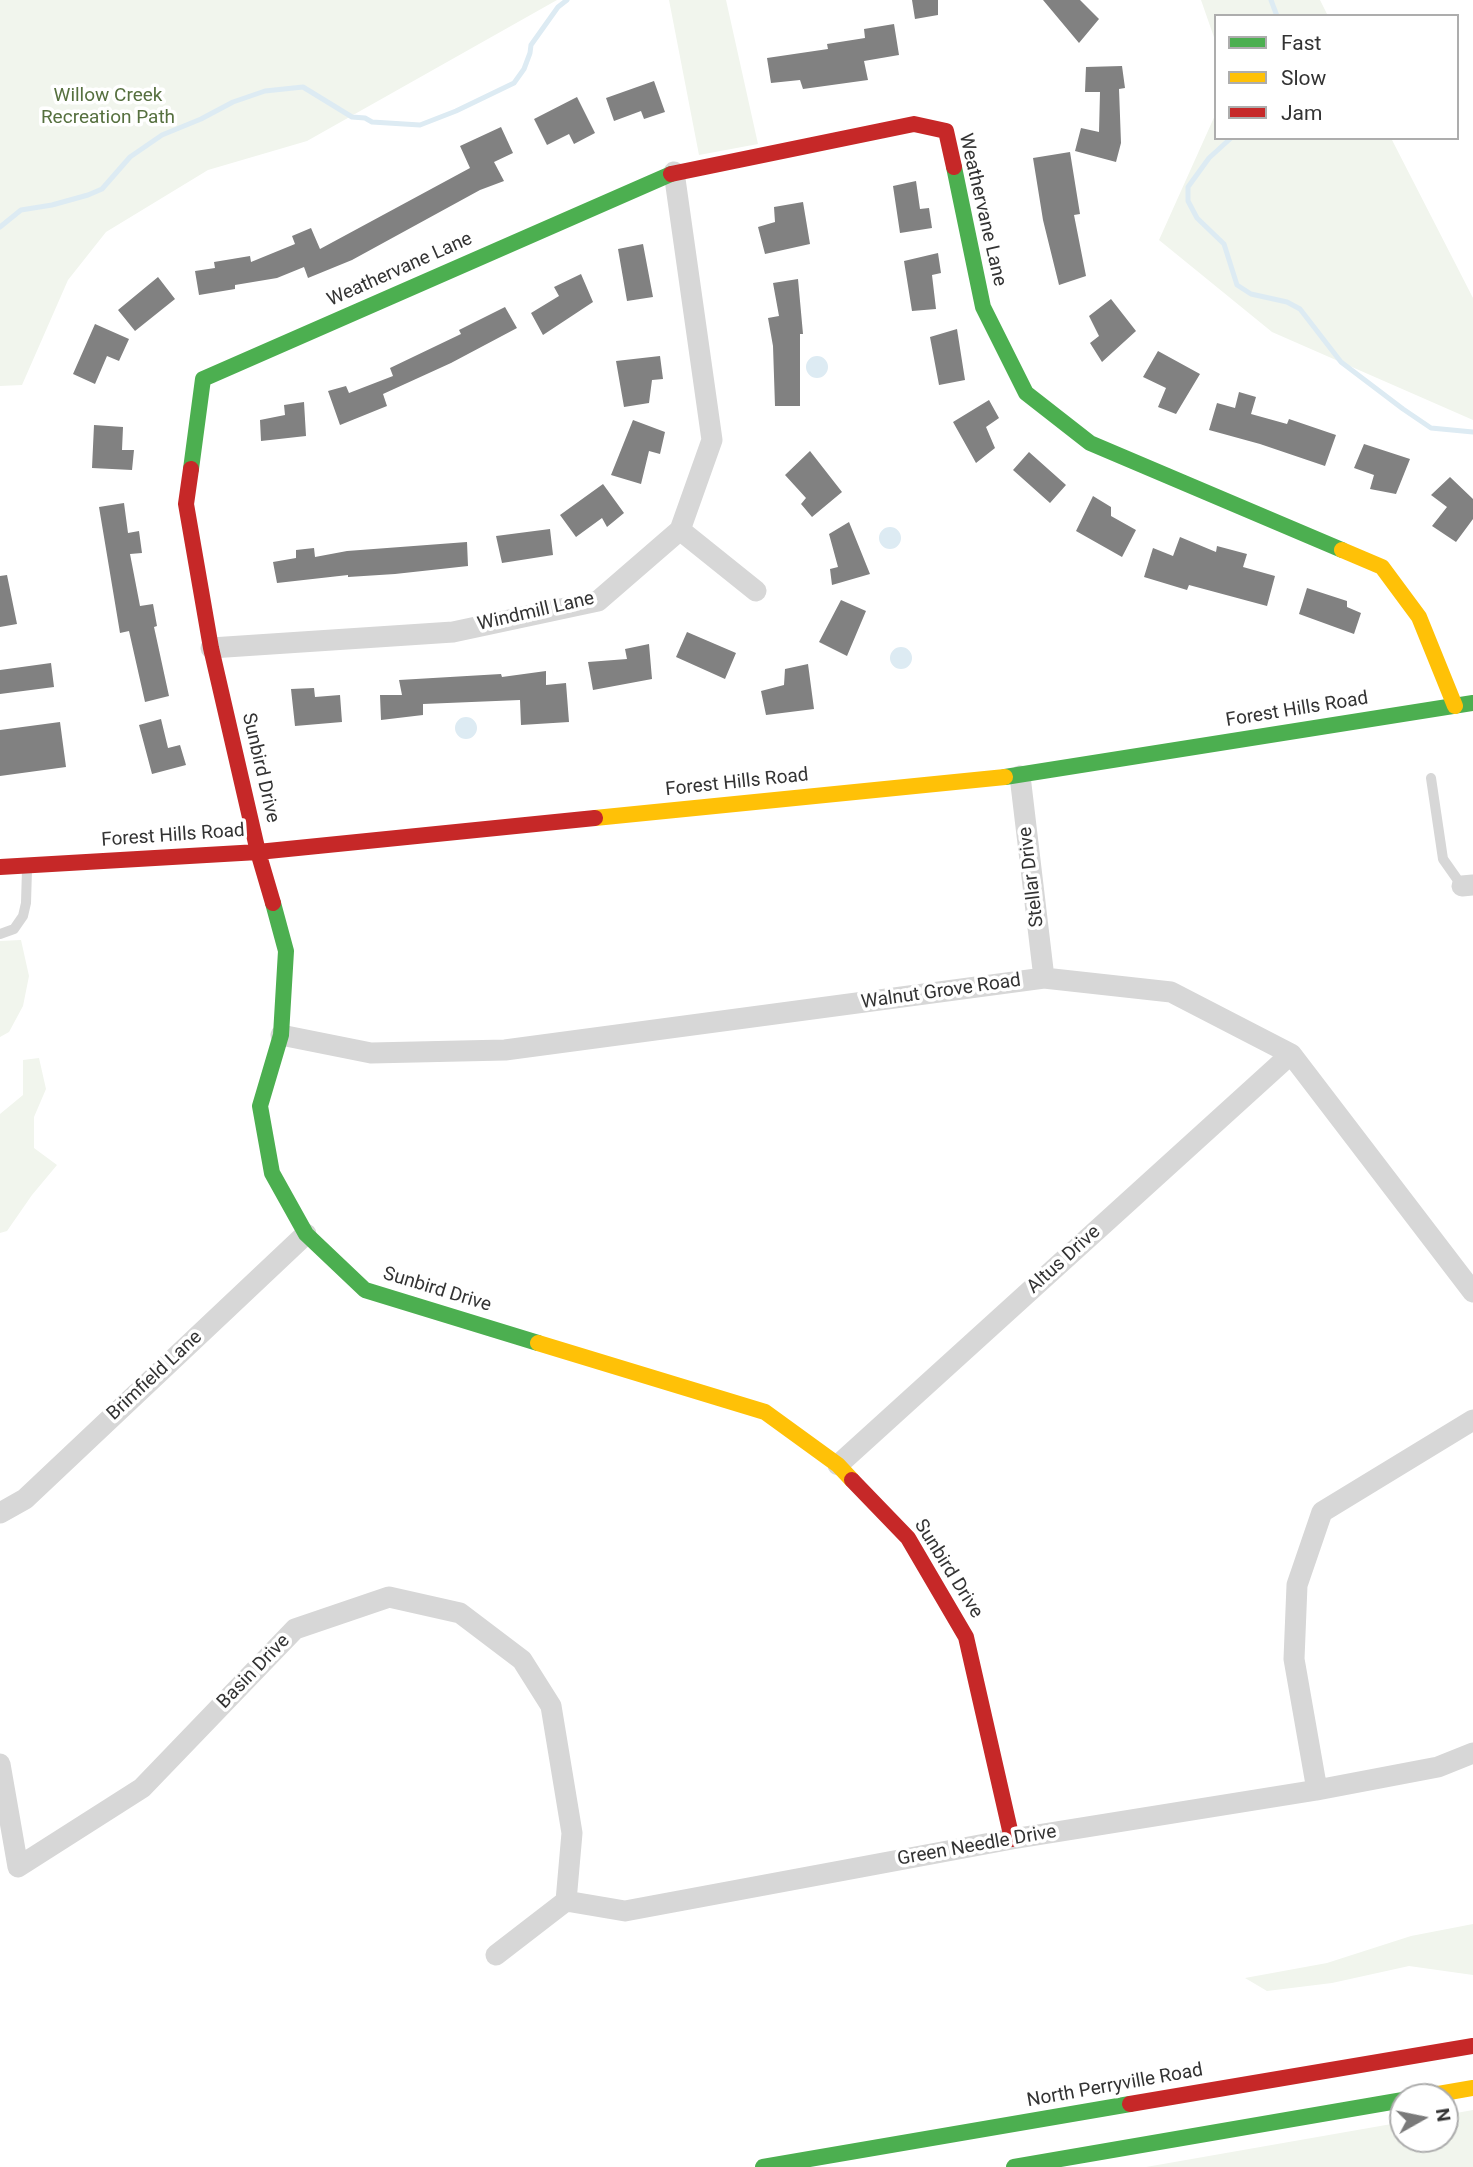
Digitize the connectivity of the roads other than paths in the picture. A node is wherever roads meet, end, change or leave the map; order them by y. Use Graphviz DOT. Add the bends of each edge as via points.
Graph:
graph roads {
  1 [pos="674,172"];
  2 [pos="203,379"];
  3 [pos="680,530"];
  4 [pos="756,591"];
  5 [pos="211,648"];
  6 [pos="1473,703"];
  7 [pos="1455,706"];
  8 [pos="1020,776"];
  9 [pos="1430,778"];
  10 [pos="258,852"];
  11 [pos="27,866"];
  12 [pos="0,867"];
  13 [pos="1467,886"];
  14 [pos="0,934"];
  15 [pos="1044,978"];
  16 [pos="281,1035"];
  17 [pos="1290,1054"];
  18 [pos="306,1234"];
  19 [pos="1473,1292"];
  20 [pos="1473,1420"];
  21 [pos="838,1465"];
  22 [pos="0,1513"];
  23 [pos="1473,1753"];
  24 [pos="0,1764"];
  25 [pos="1317,1790"];
  26 [pos="1012,1839"];
  27 [pos="566,1901"];
  28 [pos="496,1955"];
  29 [pos="1473,2046"];
  30 [pos="1389,2102"];
  31 [pos="763,2167"];
  32 [pos="1014,2167"];
  1 -- 2 [label="street, Weathervane Lane"];
  1 -- 3 [label="street, Windmill Lane" via="712,440"];
  1 -- 7 [label="street, Weathervane Lane" via="914,124 946,131 983,307 1026,393 1090,443 1382,567 1419,617"];
  2 -- 5 [label="street, Sunbird Drive" via="186,504"];
  3 -- 4 [label="street"];
  3 -- 5 [label="street, Windmill Lane" via="597,601 453,632"];
  5 -- 10 [label="street, Sunbird Drive"];
  6 -- 7 [label="street, Forest Hills Road"];
  7 -- 8 [label="street, Forest Hills Road"];
  8 -- 10 [label="street, Forest Hills Road"];
  8 -- 15 [label="street, Stellar Drive"];
  9 -- 13 [label="lane" via="1443,859"];
  10 -- 11 [label="street, Forest Hills Road"];
  10 -- 16 [label="street, Sunbird Drive" via="286,951"];
  11 -- 12 [label="street, Forest Hills Road"];
  11 -- 14 [label="lane" via="23,916 13,929"];
  15 -- 16 [label="street, Walnut Grove Road" via="505,1050 371,1053"];
  15 -- 17 [label="street, Walnut Grove Road" via="1171,992"];
  16 -- 18 [label="street, Sunbird Drive" via="260,1106 272,1173"];
  17 -- 19 [label="street, Walnut Grove Road"];
  17 -- 21 [label="street, Altus Drive"];
  18 -- 21 [label="street, Sunbird Drive" via="365,1290 765,1412"];
  18 -- 22 [label="street, Brimfield Lane" via="25,1499"];
  20 -- 25 [label="street" via="1322,1512 1297,1585 1294,1659"];
  21 -- 26 [label="street, Sunbird Drive" via="908,1538 966,1637"];
  23 -- 25 [label="street, Green Needle Drive" via="1438,1767"];
  24 -- 27 [label="street, Basin Drive" via="18,1867 142,1788 295,1629 389,1597 460,1613 522,1660 551,1706 572,1833"];
  25 -- 26 [label="street, Green Needle Drive"];
  26 -- 27 [label="street, Green Needle Drive" via="625,1910"];
  27 -- 28 [label="street"];
  29 -- 31 [label="street, North Perryville Road"];
  30 -- 32 [label="street"];
}
